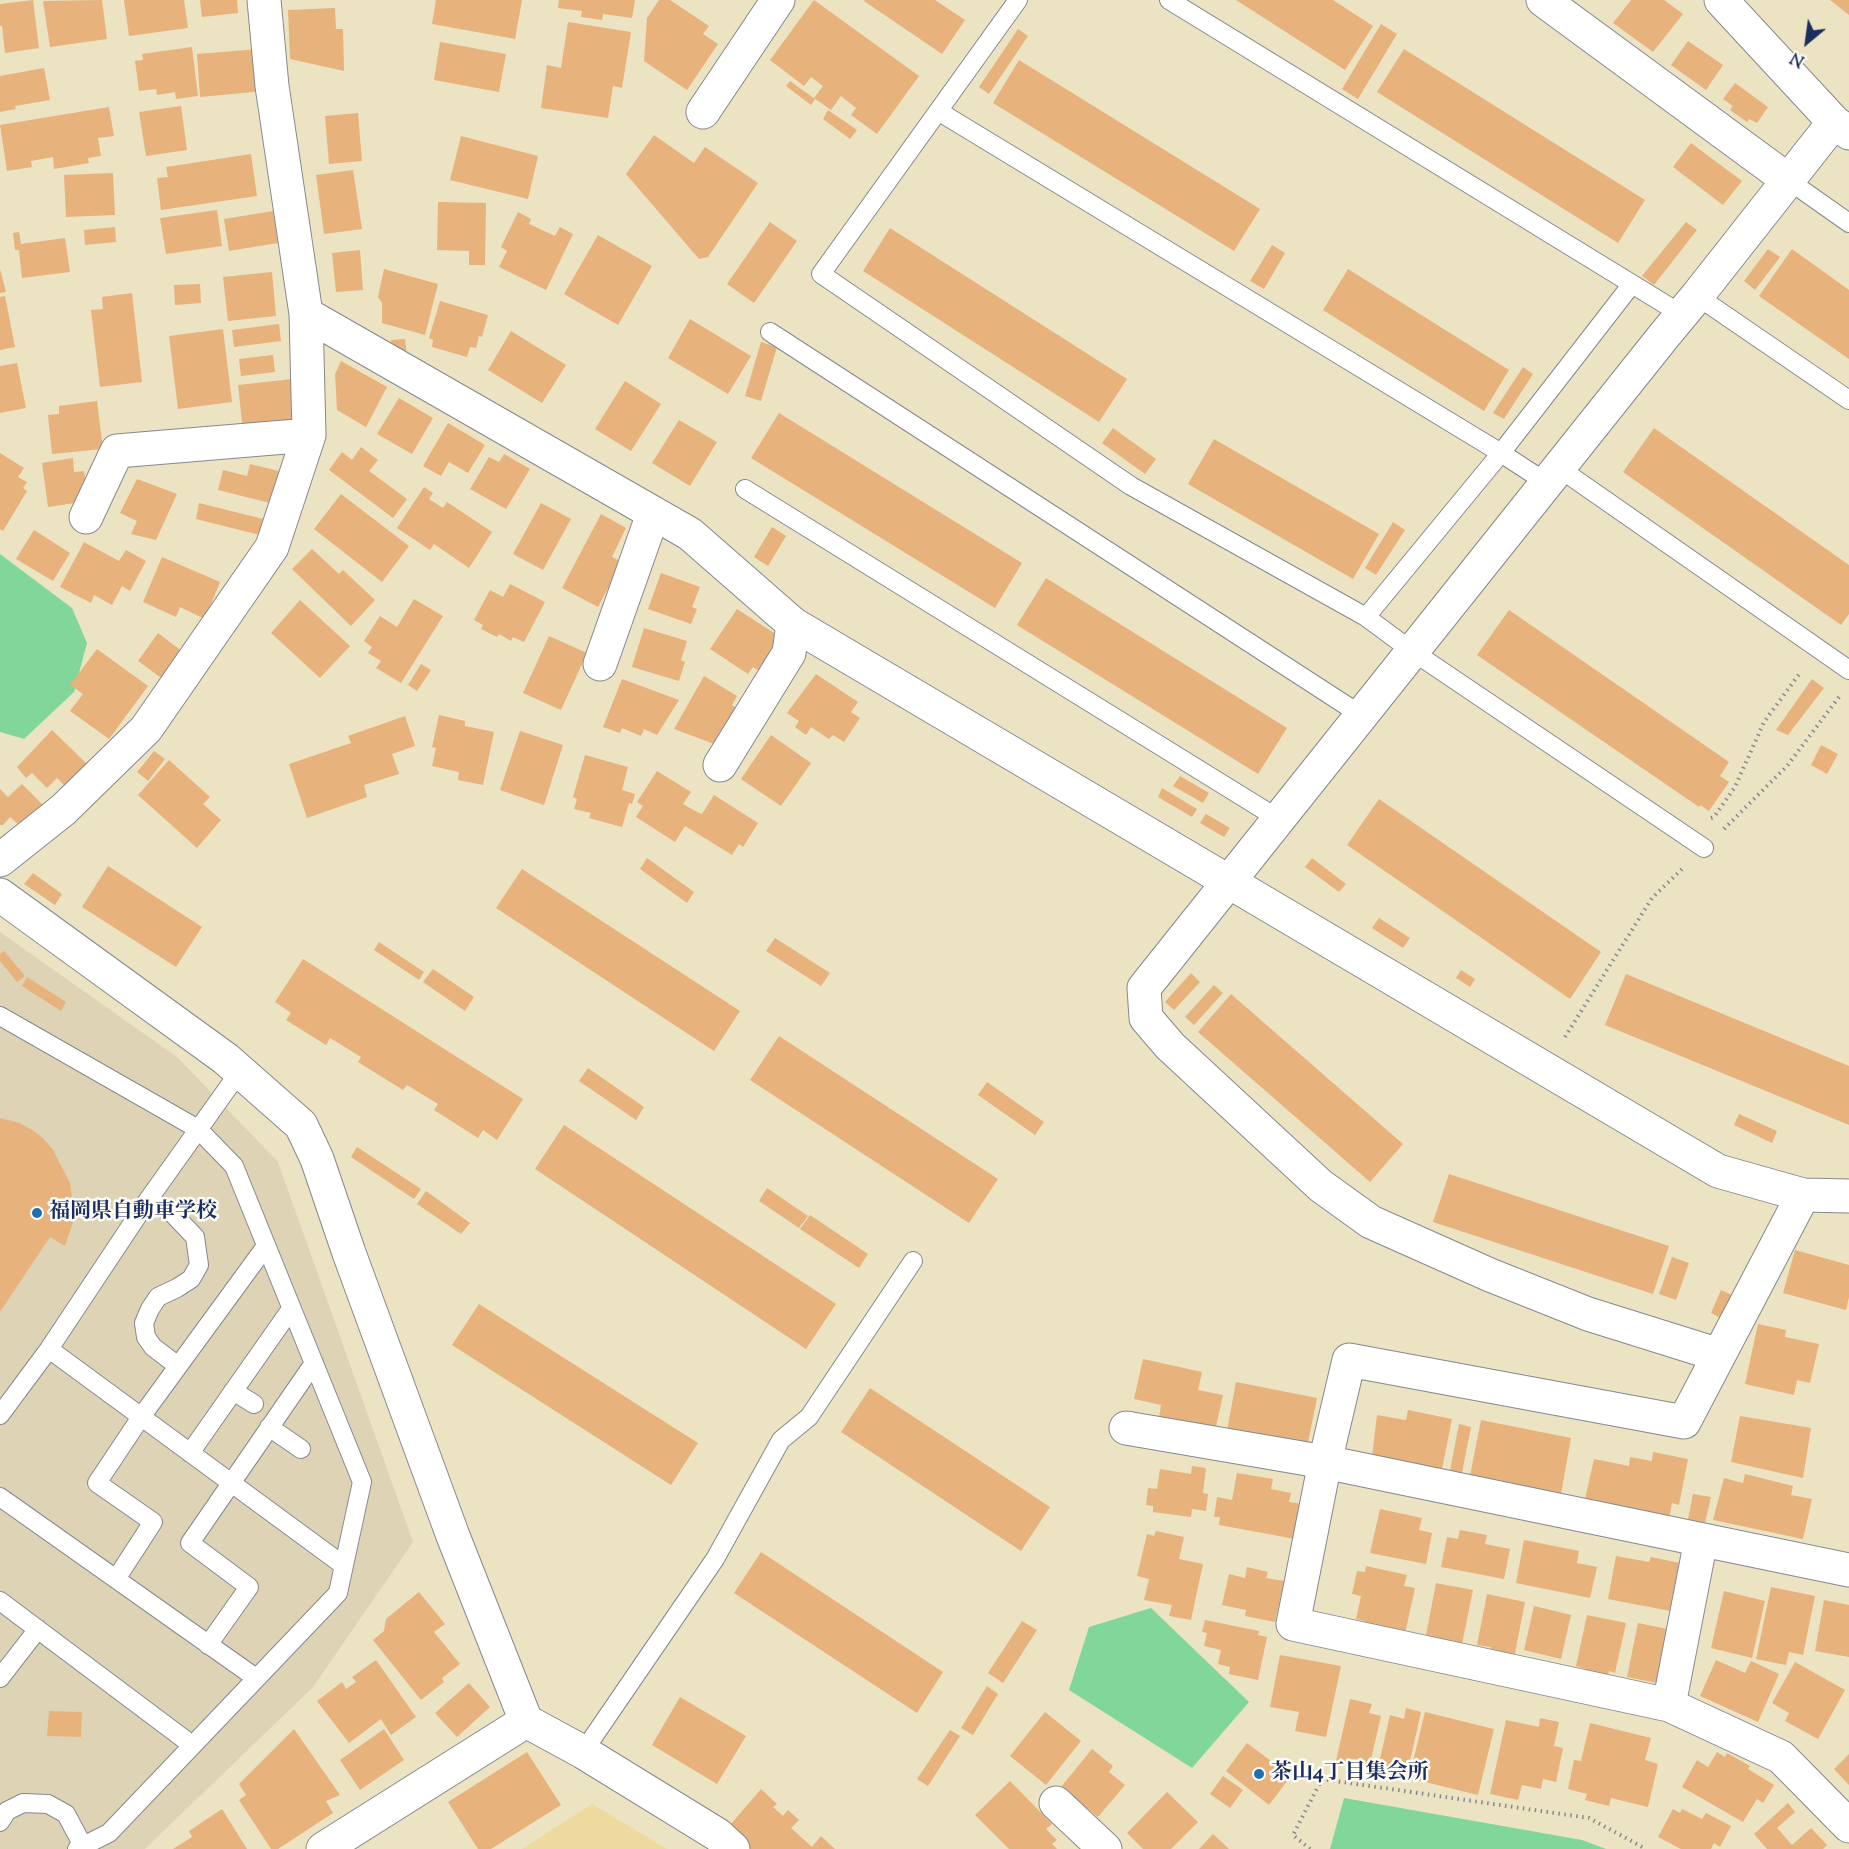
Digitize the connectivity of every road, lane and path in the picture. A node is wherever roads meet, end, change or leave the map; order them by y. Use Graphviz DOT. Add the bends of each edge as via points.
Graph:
graph roads {
  1 [pos="264,0"];
  2 [pos="778,0"];
  3 [pos="1018,0"];
  4 [pos="1169,0"];
  5 [pos="1543,0"];
  6 [pos="1721,0"];
  7 [pos="938,111"];
  8 [pos="703,112"];
  9 [pos="1841,127"];
  10 [pos="1788,180"];
  11 [pos="1849,223"];
  12 [pos="1632,284"];
  13 [pos="1689,305"];
  14 [pos="306,314"];
  15 [pos="770,332"];
  16 [pos="1849,400"];
  17 [pos="309,435"];
  18 [pos="1500,453"];
  19 [pos="1553,475"];
  20 [pos="745,489"];
  21 [pos="654,514"];
  22 [pos="86,517"];
  23 [pos="1366,617"];
  24 [pos="794,624"];
  25 [pos="1818,649"];
  26 [pos="1412,651"];
  27 [pos="600,664"];
  28 [pos="1849,670"];
  29 [pos="1361,715"];
  30 [pos="720,765"];
  31 [pos="1277,818"];
  32 [pos="1680,832"];
  33 [pos="1704,848"];
  34 [pos="0,860"];
  35 [pos="1229,881"];
  36 [pos="0,895"];
  37 [pos="0,1016"];
  38 [pos="240,1071"];
  39 [pos="198,1129"];
  40 [pos="1803,1196"];
  41 [pos="1849,1196"];
  42 [pos="148,1200"];
  43 [pos="266,1246"];
  44 [pos="913,1261"];
  45 [pos="291,1309"];
  46 [pos="49,1349"];
  47 [pos="1719,1355"];
  48 [pos="314,1363"];
  49 [pos="178,1366"];
  50 [pos="233,1391"];
  51 [pos="254,1404"];
  52 [pos="0,1416"];
  53 [pos="141,1417"];
  54 [pos="268,1427"];
  55 [pos="1126,1428"];
  56 [pos="302,1449"];
  57 [pos="190,1453"];
  58 [pos="1325,1462"];
  59 [pos="230,1482"];
  60 [pos="0,1497"];
  61 [pos="1701,1540"];
  62 [pos="344,1565"];
  63 [pos="1849,1570"];
  64 [pos="116,1579"];
  65 [pos="0,1600"];
  66 [pos="38,1629"];
  67 [pos="208,1645"];
  68 [pos="0,1677"];
  69 [pos="256,1678"];
  70 [pos="1669,1705"];
  71 [pos="526,1720"];
  72 [pos="192,1745"];
  73 [pos="583,1752"];
  74 [pos="1056,1803"];
  75 [pos="0,1822"];
  76 [pos="1849,1826"];
  77 [pos="80,1847"];
  78 [pos="323,1849"];
  79 [pos="734,1849"];
  80 [pos="1105,1849"];
  81 [pos="1310,1849"];
  82 [pos="1646,1849"];
  1 -- 14 [label="street" via="272,87"];
  2 -- 8 [label="street"];
  3 -- 7 [label="lane"];
  4 -- 12 [label="lane"];
  5 -- 10 [label="street"];
  6 -- 9 [label="street"];
  7 -- 18 [label="lane"];
  7 -- 23 [label="lane" via="821,274 1131,486"];
  9 -- 10 [label="street"];
  10 -- 11 [label="lane"];
  10 -- 13 [label="street"];
  12 -- 13 [label="lane"];
  12 -- 18 [label="lane"];
  13 -- 16 [label="lane"];
  13 -- 19 [label="street"];
  14 -- 17 [label="street"];
  14 -- 21 [label="street"];
  15 -- 29 [label="lane"];
  17 -- 22 [label="street" via="117,451"];
  17 -- 34 [label="street" via="272,547 146,729 63,810"];
  18 -- 19 [label="lane"];
  18 -- 23 [label="lane"];
  19 -- 25 [label="lane"];
  19 -- 26 [label="street"];
  20 -- 31 [label="lane"];
  21 -- 24 [label="street" via="690,534"];
  21 -- 27 [label="street"];
  23 -- 26 [label="lane"];
  24 -- 30 [label="street" via="789,653"];
  24 -- 35 [label="street"];
  25 -- 28 [label="lane"];
  25 -- 32 [label="path" via="1764,723 1735,787 1718,812"];
  26 -- 29 [label="street"];
  26 -- 32 [label="lane"];
  29 -- 31 [label="street"];
  31 -- 35 [label="street"];
  32 -- 33 [label="lane"];
  35 -- 40 [label="street" via="1718,1171"];
  35 -- 47 [label="street" via="1144,988 1146,1018 1170,1046 1321,1186 1371,1222 1588,1314"];
  36 -- 38 [label="street"];
  37 -- 39 [label="lane"];
  38 -- 39 [label="lane"];
  38 -- 71 [label="street" via="300,1125 317,1159 449,1525"];
  39 -- 42 [label="lane"];
  39 -- 43 [label="lane" via="234,1166"];
  40 -- 41 [label="street"];
  40 -- 47 [label="street"];
  42 -- 46 [label="lane"];
  42 -- 49 [label="lane" via="171,1213 195,1237 199,1265 191,1279 158,1297 144,1323 153,1347"];
  43 -- 45 [label="lane"];
  43 -- 49 [label="lane"];
  44 -- 73 [label="lane" via="809,1417 781,1440 715,1559"];
  45 -- 48 [label="lane"];
  45 -- 50 [label="lane"];
  46 -- 52 [label="lane"];
  46 -- 53 [label="lane"];
  47 -- 58 [label="street" via="1684,1422 1349,1360"];
  48 -- 54 [label="lane"];
  48 -- 62 [label="lane" via="362,1482"];
  49 -- 53 [label="lane"];
  50 -- 51 [label="lane"];
  50 -- 57 [label="lane"];
  53 -- 57 [label="lane"];
  53 -- 64 [label="lane" via="97,1483 153,1522"];
  54 -- 56 [label="lane"];
  54 -- 59 [label="lane"];
  55 -- 58 [label="street"];
  57 -- 59 [label="lane"];
  58 -- 61 [label="street"];
  58 -- 70 [label="street" via="1293,1624"];
  59 -- 62 [label="lane"];
  59 -- 67 [label="lane" via="190,1543 249,1587"];
  60 -- 64 [label="lane"];
  61 -- 63 [label="street"];
  61 -- 70 [label="street"];
  62 -- 69 [label="lane" via="338,1593"];
  64 -- 67 [label="lane"];
  65 -- 66 [label="lane"];
  66 -- 68 [label="lane"];
  66 -- 72 [label="lane"];
  67 -- 69 [label="lane"];
  69 -- 72 [label="lane"];
  70 -- 76 [label="street" via="1781,1757"];
  71 -- 73 [label="street"];
  71 -- 78 [label="street"];
  72 -- 77 [label="lane" via="109,1833"];
  73 -- 79 [label="street" via="718,1834"];
  74 -- 80 [label="street"];
  75 -- 77 [label="lane" via="7,1812 23,1803 48,1804 66,1814"];
  81 -- 82 [label="path" via="1293,1835 1322,1779 1589,1818"];
}
